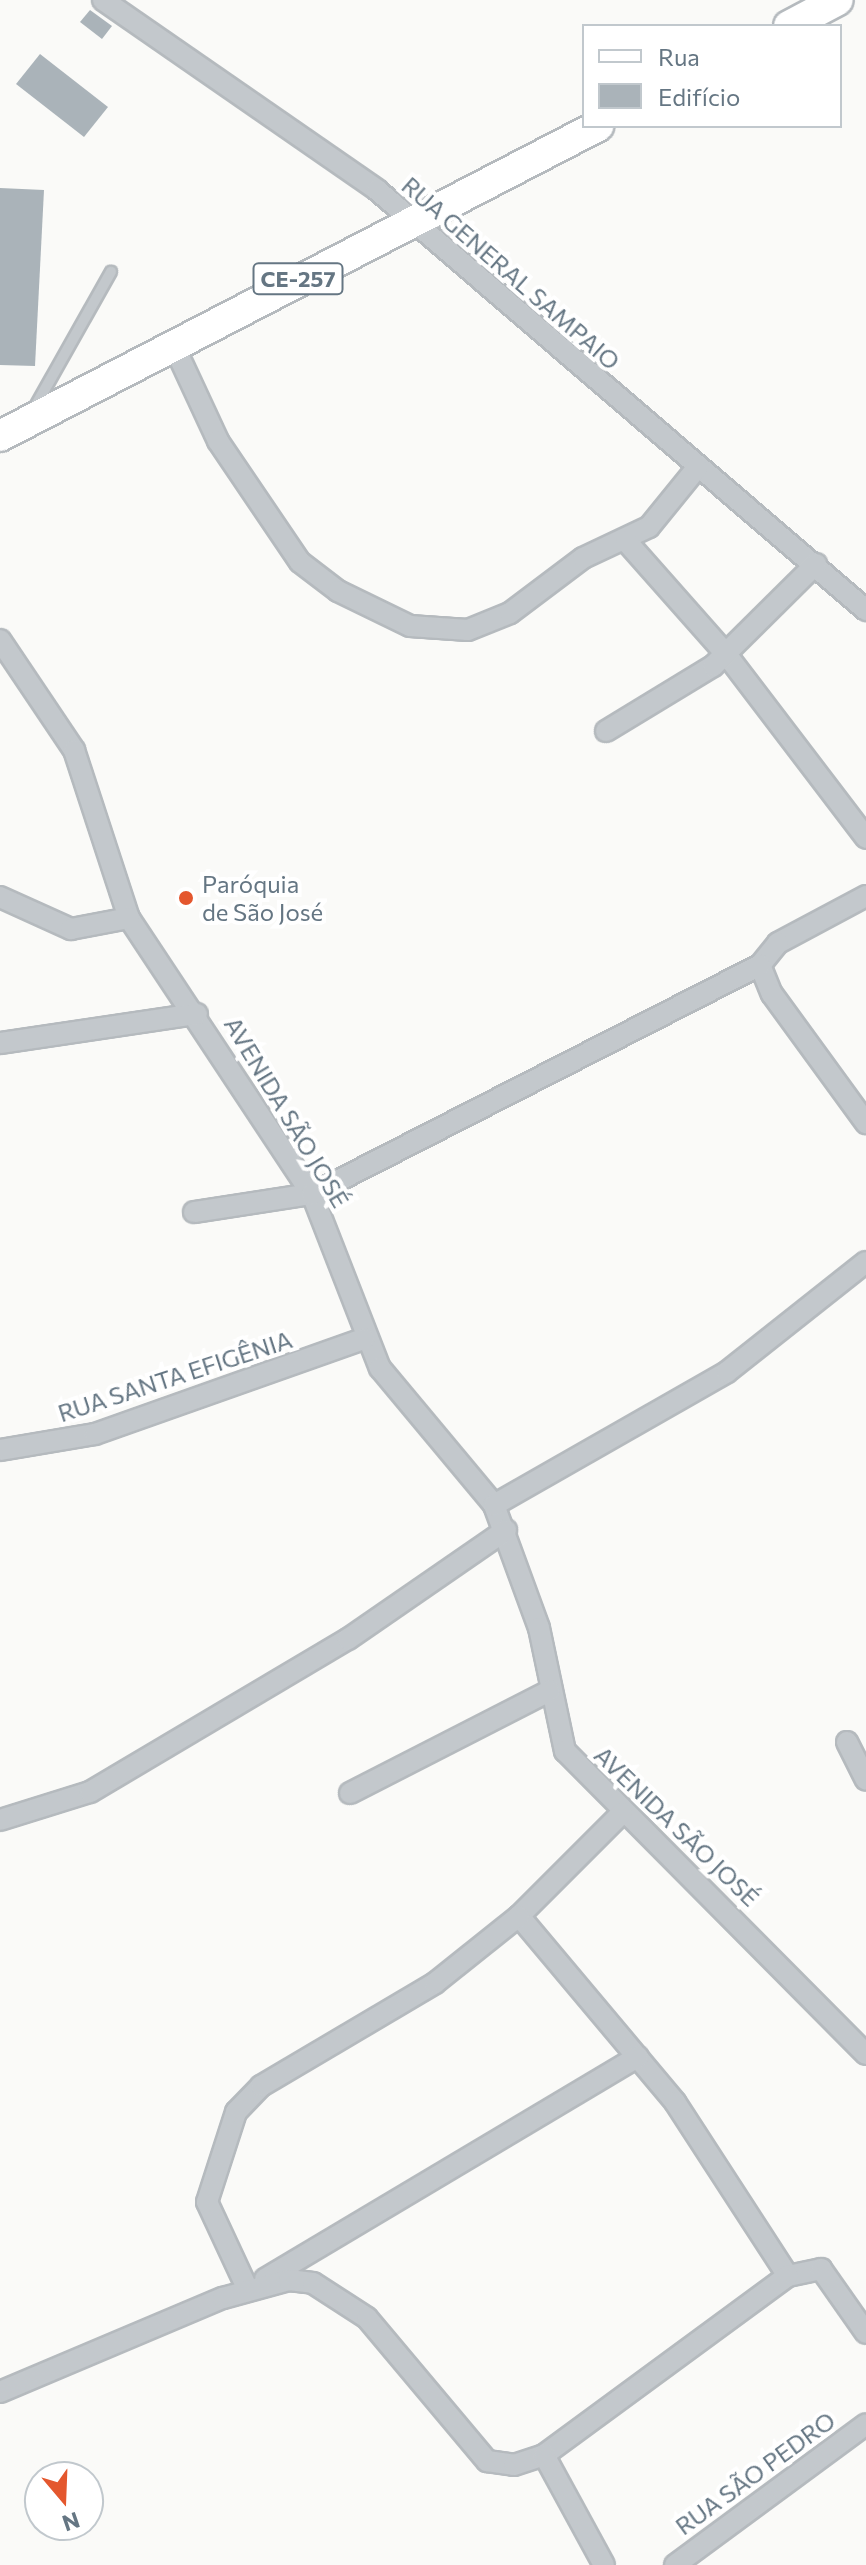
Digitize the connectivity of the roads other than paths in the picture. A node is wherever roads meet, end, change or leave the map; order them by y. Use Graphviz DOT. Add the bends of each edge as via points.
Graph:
graph roads {
  1 [pos="103,0"];
  2 [pos="838,0"];
  3 [pos="793,24"];
  4 [pos="594,128"];
  5 [pos="414,221"];
  6 [pos="111,272"];
  7 [pos="174,346"];
  8 [pos="28,421"];
  9 [pos="0,436"];
  10 [pos="697,468"];
  11 [pos="626,541"];
  12 [pos="816,564"];
  13 [pos="866,610"];
  14 [pos="0,640"];
  15 [pos="726,654"];
  16 [pos="606,731"];
  17 [pos="866,838"];
  18 [pos="866,896"];
  19 [pos="0,897"];
  20 [pos="129,918"];
  21 [pos="760,965"];
  22 [pos="197,1014"];
  23 [pos="0,1043"];
  24 [pos="866,1123"];
  25 [pos="312,1194"];
  26 [pos="194,1212"];
  27 [pos="866,1262"];
  28 [pos="364,1339"];
  29 [pos="0,1450"];
  30 [pos="494,1505"];
  31 [pos="506,1530"];
  32 [pos="549,1691"];
  33 [pos="847,1742"];
  34 [pos="866,1780"];
  35 [pos="350,1793"];
  36 [pos="622,1813"];
  37 [pos="0,1820"];
  38 [pos="519,1916"];
  39 [pos="866,2054"];
  40 [pos="638,2057"];
  41 [pos="788,2276"];
  42 [pos="248,2290"];
  43 [pos="860,2306"];
  44 [pos="866,2333"];
  45 [pos="0,2392"];
  46 [pos="866,2424"];
  47 [pos="544,2455"];
  48 [pos="604,2565"];
  49 [pos="675,2565"];
  1 -- 5 [label="street, RUA GENERAL SAMPAIO"];
  2 -- 3 [label="main road"];
  4 -- 5 [label="main road, CE-257"];
  5 -- 7 [label="main road, CE-257"];
  5 -- 10 [label="street, RUA GENERAL SAMPAIO"];
  6 -- 8 [label="lane"];
  7 -- 8 [label="main road, CE-257"];
  7 -- 11 [label="street" via="218,441 300,562 338,591 410,626 438,632 491,622 583,558"];
  8 -- 9 [label="main road, CE-257"];
  10 -- 11 [label="street" via="667,509"];
  10 -- 12 [label="street, RUA GENERAL SAMPAIO"];
  11 -- 15 [label="street"];
  12 -- 13 [label="street, RUA GENERAL SAMPAIO"];
  12 -- 15 [label="street"];
  14 -- 20 [label="street, AVENIDA SÃO JOSÉ" via="74,750"];
  15 -- 16 [label="street"];
  15 -- 17 [label="street"];
  18 -- 21 [label="street" via="778,943"];
  19 -- 20 [label="street" via="71,929"];
  20 -- 22 [label="street, AVENIDA SÃO JOSÉ"];
  21 -- 24 [label="street" via="772,994"];
  21 -- 25 [label="street"];
  22 -- 23 [label="street"];
  22 -- 25 [label="street, AVENIDA SÃO JOSÉ"];
  25 -- 26 [label="street"];
  25 -- 28 [label="street, AVENIDA SÃO JOSÉ"];
  27 -- 30 [label="street" via="715,1380"];
  28 -- 29 [label="street, RUA SANTA EFIGÊNIA" via="95,1434"];
  28 -- 30 [label="street, AVENIDA SÃO JOSÉ" via="393,1389"];
  30 -- 31 [label="street, AVENIDA SÃO JOSÉ"];
  31 -- 32 [label="street, AVENIDA SÃO JOSÉ" via="539,1628"];
  31 -- 37 [label="street" via="348,1639 90,1792"];
  32 -- 35 [label="street"];
  32 -- 36 [label="street, AVENIDA SÃO JOSÉ" via="565,1751"];
  33 -- 34 [label="street"];
  36 -- 38 [label="street"];
  36 -- 39 [label="street, AVENIDA SÃO JOSÉ"];
  38 -- 40 [label="street"];
  38 -- 42 [label="street" via="435,1983 261,2086 236,2112 207,2202"];
  40 -- 41 [label="street"];
  40 -- 42 [label="street"];
  41 -- 43 [label="street" via="821,2269"];
  41 -- 47 [label="street"];
  42 -- 45 [label="street"];
  42 -- 47 [label="street" via="289,2280 342,2298 487,2461 514,2465"];
  43 -- 44 [label="street"];
  46 -- 49 [label="street, RUA SÃO PEDRO"];
  47 -- 48 [label="street"];
}
